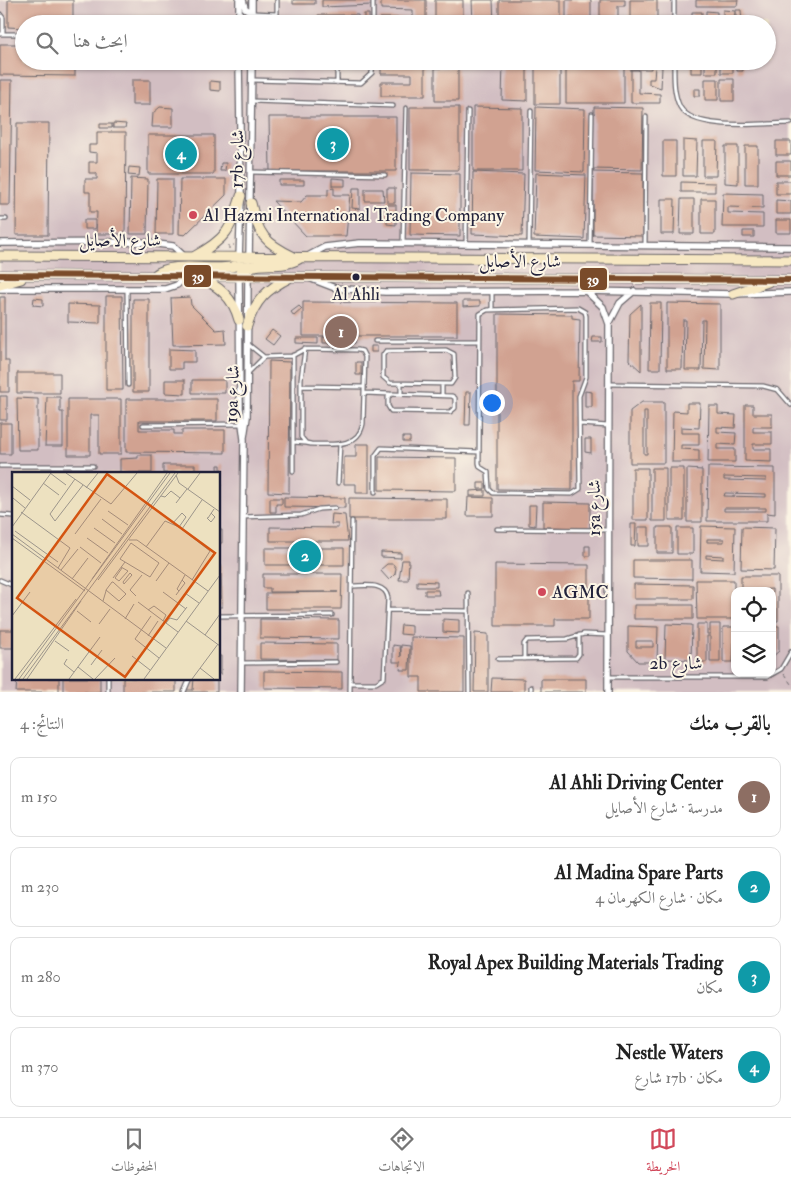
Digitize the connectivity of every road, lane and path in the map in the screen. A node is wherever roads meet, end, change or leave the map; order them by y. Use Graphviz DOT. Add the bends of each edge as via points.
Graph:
graph roads {
  1 [pos="239,0"];
  2 [pos="243,0"];
  3 [pos="252,0"];
  4 [pos="277,0"];
  5 [pos="373,0"];
  6 [pos="674,0"];
  7 [pos="0,14"];
  8 [pos="277,14"];
  9 [pos="239,15"];
  10 [pos="249,15"];
  11 [pos="252,15"];
  12 [pos="272,15"];
  13 [pos="373,15"];
  14 [pos="674,15"];
  15 [pos="1,34"];
  16 [pos="15,34"];
  17 [pos="239,70"];
  18 [pos="252,70"];
  19 [pos="337,70"];
  20 [pos="372,70"];
  21 [pos="674,70"];
  22 [pos="252,80"];
  23 [pos="337,83"];
  24 [pos="252,101"];
  25 [pos="393,106"];
  26 [pos="406,108"];
  27 [pos="468,111"];
  28 [pos="531,111"];
  29 [pos="592,114"];
  30 [pos="646,117"];
  31 [pos="791,123"];
  32 [pos="251,172"];
  33 [pos="385,175"];
  34 [pos="241,196"];
  35 [pos="251,203"];
  36 [pos="0,219"];
  37 [pos="6,219"];
  38 [pos="0,243"];
  39 [pos="404,243"];
  40 [pos="466,244"];
  41 [pos="590,244"];
  42 [pos="529,245"];
  43 [pos="645,245"];
  44 [pos="791,247"];
  45 [pos="0,256"];
  46 [pos="190,257"];
  47 [pos="300,258"];
  48 [pos="791,260"];
  49 [pos="244,266"];
  50 [pos="0,275"];
  51 [pos="155,275"];
  52 [pos="188,275"];
  53 [pos="32,276"];
  54 [pos="293,276"];
  55 [pos="305,276"];
  56 [pos="773,280"];
  57 [pos="791,280"];
  58 [pos="0,285"];
  59 [pos="0,289"];
  60 [pos="127,290"];
  61 [pos="492,291"];
  62 [pos="586,291"];
  63 [pos="634,291"];
  64 [pos="791,292"];
  65 [pos="733,294"];
  66 [pos="492,310"];
  67 [pos="243,323"];
  68 [pos="609,324"];
  69 [pos="375,341"];
  70 [pos="445,341"];
  71 [pos="247,342"];
  72 [pos="479,342"];
  73 [pos="305,348"];
  74 [pos="446,350"];
  75 [pos="293,355"];
  76 [pos="264,357"];
  77 [pos="248,374"];
  78 [pos="401,384"];
  79 [pos="442,384"];
  80 [pos="609,384"];
  81 [pos="128,385"];
  82 [pos="301,386"];
  83 [pos="364,387"];
  84 [pos="364,392"];
  85 [pos="391,394"];
  86 [pos="401,394"];
  87 [pos="442,395"];
  88 [pos="791,405"];
  89 [pos="241,424"];
  90 [pos="580,424"];
  91 [pos="143,425"];
  92 [pos="609,426"];
  93 [pos="244,439"];
  94 [pos="293,442"];
  95 [pos="306,443"];
  96 [pos="340,444"];
  97 [pos="479,452"];
  98 [pos="0,466"];
  99 [pos="93,466"];
  100 [pos="293,471"];
  101 [pos="338,483"];
  102 [pos="376,492"];
  103 [pos="335,508"];
  104 [pos="243,517"];
  105 [pos="352,520"];
  106 [pos="497,529"];
  107 [pos="609,530"];
  108 [pos="0,580"];
  109 [pos="12,585"];
  110 [pos="352,586"];
  111 [pos="468,592"];
  112 [pos="388,610"];
  113 [pos="468,611"];
  114 [pos="332,615"];
  115 [pos="220,616"];
  116 [pos="242,616"];
  117 [pos="579,635"];
  118 [pos="608,635"];
  119 [pos="791,652"];
  120 [pos="498,659"];
  121 [pos="524,659"];
  122 [pos="336,662"];
  123 [pos="241,663"];
  124 [pos="781,669"];
  125 [pos="608,677"];
  126 [pos="189,680"];
  127 [pos="350,683"];
  128 [pos="791,684"];
  129 [pos="531,687"];
  130 [pos="184,692"];
  131 [pos="241,692"];
  132 [pos="350,692"];
  133 [pos="468,692"];
  134 [pos="531,692"];
  135 [pos="608,692"];
  1 -- 9 [label="street"];
  2 -- 10 [label="street"];
  3 -- 11 [label="street"];
  4 -- 8 [label="lane"];
  5 -- 13 [label="lane"];
  6 -- 14 [label="lane"];
  7 -- 15 [label="lane" via="3,18"];
  8 -- 12 [label="lane"];
  15 -- 16 [label="lane"];
  17 -- 34 [label="street, 17b شارع"];
  18 -- 22 [label="street, 17b شارع"];
  19 -- 23 [label="lane"];
  20 -- 23 [label="lane" via="364,81"];
  21 -- 31 [label="lane" via="679,106 690,117 704,122"];
  22 -- 23 [label="lane"];
  22 -- 24 [label="street, 17b شارع"];
  24 -- 25 [label="lane"];
  24 -- 32 [label="street, 17b شارع"];
  26 -- 39 [label="lane"];
  27 -- 40 [label="lane"];
  28 -- 42 [label="lane"];
  29 -- 41 [label="lane"];
  30 -- 43 [label="lane"];
  32 -- 33 [label="lane"];
  32 -- 35 [label="street, 17b شارع"];
  34 -- 46 [label="main road" via="227,233 216,244"];
  34 -- 49 [label="street, 17b شارع"];
  35 -- 47 [label="main road" via="255,222 266,240"];
  35 -- 49 [label="street, 17b شارع"];
  36 -- 37 [label="lane"];
  38 -- 46 [label="street" via="142,242 173,246"];
  39 -- 40 [label="street"];
  39 -- 47 [label="street" via="337,245"];
  40 -- 42 [label="street"];
  41 -- 42 [label="street"];
  41 -- 43 [label="street"];
  43 -- 44 [label="street"];
  45 -- 46 [label="main road, شارع الأصايل"];
  46 -- 49 [label="main road, شارع الأصايل"];
  47 -- 48 [label="main road, شارع الأصايل"];
  47 -- 49 [label="main road, شارع الأصايل"];
  49 -- 51 [label="main road" via="171,267"];
  49 -- 52 [label="main road, شارع الأصايل"];
  49 -- 54 [label="main road, شارع الأصايل"];
  49 -- 67 [label="street, 19a شارع"];
  49 -- 67 [label="street, 19a شارع"];
  50 -- 53 [label="main road, شارع الأصايل"];
  51 -- 52 [label="main road, شارع الأصايل"];
  51 -- 53 [label="main road, شارع الأصايل"];
  52 -- 60 [label="street" via="169,288"];
  52 -- 67 [label="main road" via="225,293"];
  53 -- 58 [label="main road"];
  54 -- 55 [label="main road, شارع الأصايل"];
  54 -- 67 [label="main road" via="262,295"];
  55 -- 56 [label="main road, شارع الأصايل"];
  55 -- 61 [label="street" via="346,290 405,293"];
  56 -- 57 [label="main road, شارع الأصايل"];
  56 -- 65 [label="main road"];
  59 -- 60 [label="street"];
  60 -- 81 [label="lane"];
  61 -- 62 [label="street"];
  61 -- 66 [label="lane"];
  62 -- 63 [label="street"];
  62 -- 68 [label="street, 15a شارع" via="599,302"];
  63 -- 65 [label="street"];
  63 -- 68 [label="street, 15a شارع" via="620,303"];
  64 -- 65 [label="street"];
  66 -- 72 [label="lane" via="483,311 479,316"];
  66 -- 90 [label="lane" via="578,308 585,312 586,377 579,396"];
  67 -- 71 [label="street, 19a شارع"];
  67 -- 89 [label="street, 19a شارع"];
  68 -- 80 [label="street, 15a شارع"];
  69 -- 70 [label="lane"];
  70 -- 72 [label="lane"];
  70 -- 74 [label="lane"];
  71 -- 76 [label="lane"];
  71 -- 77 [label="street, 19a شارع"];
  72 -- 97 [label="lane"];
  73 -- 75 [label="lane"];
  73 -- 82 [label="lane"];
  73 -- 83 [label="lane" via="362,351 365,357"];
  74 -- 78 [label="lane" via="385,352 382,378"];
  74 -- 79 [label="lane" via="454,354 455,378 451,384"];
  75 -- 76 [label="lane"];
  75 -- 94 [label="lane"];
  76 -- 77 [label="lane"];
  77 -- 93 [label="street, 19a شارع"];
  78 -- 79 [label="lane"];
  78 -- 86 [label="lane"];
  79 -- 87 [label="lane"];
  80 -- 88 [label="lane" via="769,386 783,394"];
  80 -- 92 [label="street, 15a شارع"];
  82 -- 83 [label="lane"];
  82 -- 95 [label="lane" via="301,437"];
  83 -- 84 [label="lane"];
  84 -- 85 [label="lane"];
  84 -- 96 [label="lane" via="362,429 354,440"];
  85 -- 86 [label="lane"];
  85 -- 87 [label="lane" via="388,406 392,411 452,411 455,398"];
  86 -- 87 [label="lane"];
  89 -- 91 [label="lane"];
  89 -- 93 [label="street, 19a شارع"];
  90 -- 92 [label="lane"];
  90 -- 97 [label="lane" via="581,486 575,494 493,493 489,489 488,472 479,465"];
  92 -- 107 [label="street, 15a شارع"];
  93 -- 104 [label="street"];
  94 -- 95 [label="lane"];
  94 -- 100 [label="lane"];
  95 -- 96 [label="lane"];
  96 -- 101 [label="lane"];
  97 -- 102 [label="lane" via="381,448 375,456"];
  98 -- 99 [label="lane"];
  103 -- 104 [label="lane" via="320,508 301,515"];
  104 -- 116 [label="street"];
  105 -- 110 [label="lane"];
  106 -- 107 [label="lane"];
  107 -- 118 [label="street, 15a شارع"];
  108 -- 109 [label="lane"];
  110 -- 112 [label="lane" via="382,587 388,594"];
  110 -- 127 [label="lane"];
  111 -- 113 [label="lane"];
  112 -- 113 [label="lane"];
  112 -- 127 [label="lane" via="384,678 376,683"];
  113 -- 133 [label="lane"];
  114 -- 116 [label="lane"];
  115 -- 116 [label="lane"];
  116 -- 123 [label="street"];
  117 -- 118 [label="lane"];
  117 -- 121 [label="lane" via="567,639 526,640"];
  117 -- 121 [label="lane" via="576,658"];
  118 -- 125 [label="street, 15a شارع"];
  119 -- 124 [label="lane"];
  120 -- 121 [label="lane"];
  122 -- 123 [label="lane"];
  123 -- 131 [label="street"];
  124 -- 125 [label="lane, 2b شارع" via="766,677"];
  124 -- 128 [label="path"];
  125 -- 135 [label="street, 15a شارع"];
  126 -- 130 [label="lane"];
  127 -- 132 [label="lane"];
  129 -- 134 [label="lane"];
}
